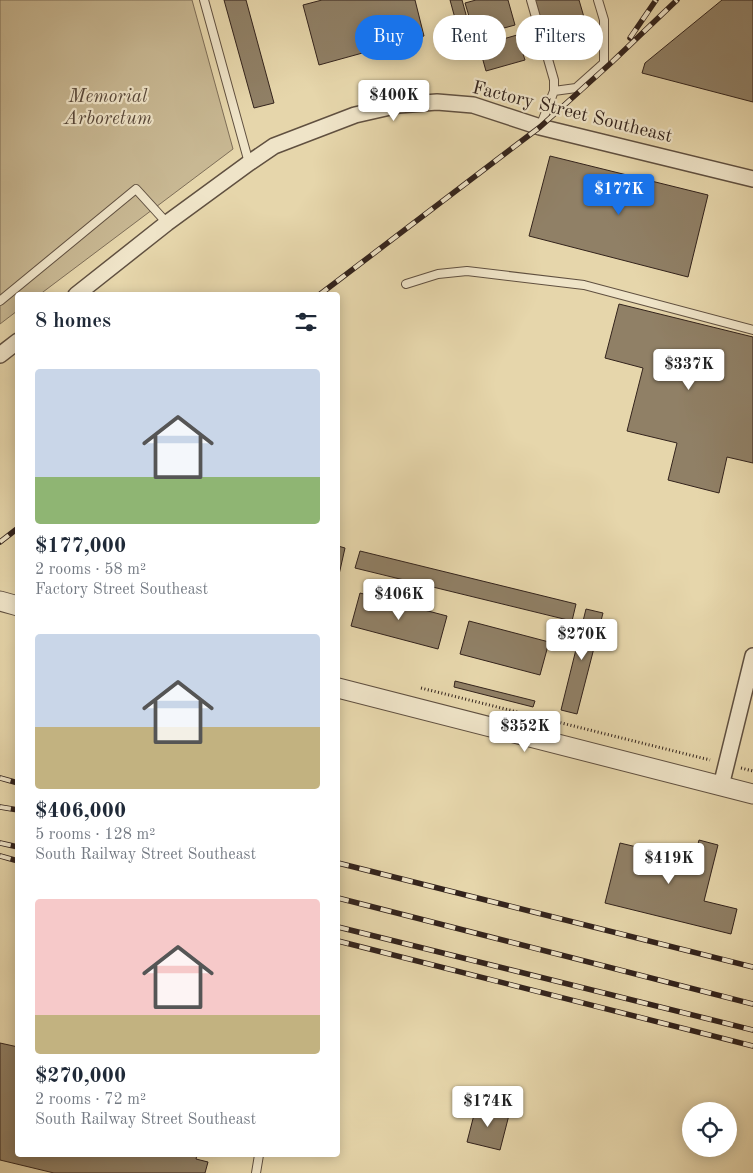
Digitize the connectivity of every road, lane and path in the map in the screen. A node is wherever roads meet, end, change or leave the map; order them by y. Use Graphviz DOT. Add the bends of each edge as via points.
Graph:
graph roads {
  1 [pos="204,0"];
  2 [pos="532,0"];
  3 [pos="598,0"];
  4 [pos="554,91"];
  5 [pos="540,127"];
  6 [pos="248,163"];
  7 [pos="753,179"];
  8 [pos="167,223"];
  9 [pos="406,284"];
  10 [pos="80,292"];
  11 [pos="0,301"];
  12 [pos="753,330"];
  13 [pos="15,343"];
  14 [pos="0,355"];
  15 [pos="0,601"];
  16 [pos="15,605"];
  17 [pos="753,656"];
  18 [pos="414,686"];
  19 [pos="340,689"];
  20 [pos="711,760"];
  21 [pos="747,769"];
  22 [pos="753,771"];
  23 [pos="721,786"];
  24 [pos="753,794"];
  25 [pos="259,1157"];
  26 [pos="256,1173"];
  1 -- 6 [label="lane"];
  2 -- 4 [label="lane" via="554,80"];
  3 -- 4 [label="lane" via="604,20 604,63 576,88"];
  4 -- 5 [label="lane"];
  5 -- 6 [label="street, Factory Street Southeast" via="473,105 437,102 399,105 355,115 316,129 274,146"];
  5 -- 7 [label="street, Factory Street Southeast"];
  6 -- 8 [label="street, Factory Street Southeast"];
  8 -- 10 [label="street, Factory Street Southeast"];
  8 -- 11 [label="lane" via="136,189"];
  9 -- 12 [label="lane" via="438,274 467,271 584,284"];
  13 -- 14 [label="street"];
  15 -- 16 [label="street"];
  17 -- 23 [label="street"];
  18 -- 20 [label="path"];
  19 -- 23 [label="street"];
  21 -- 22 [label="path"];
  23 -- 24 [label="street"];
  25 -- 26 [label="lane"];
}
